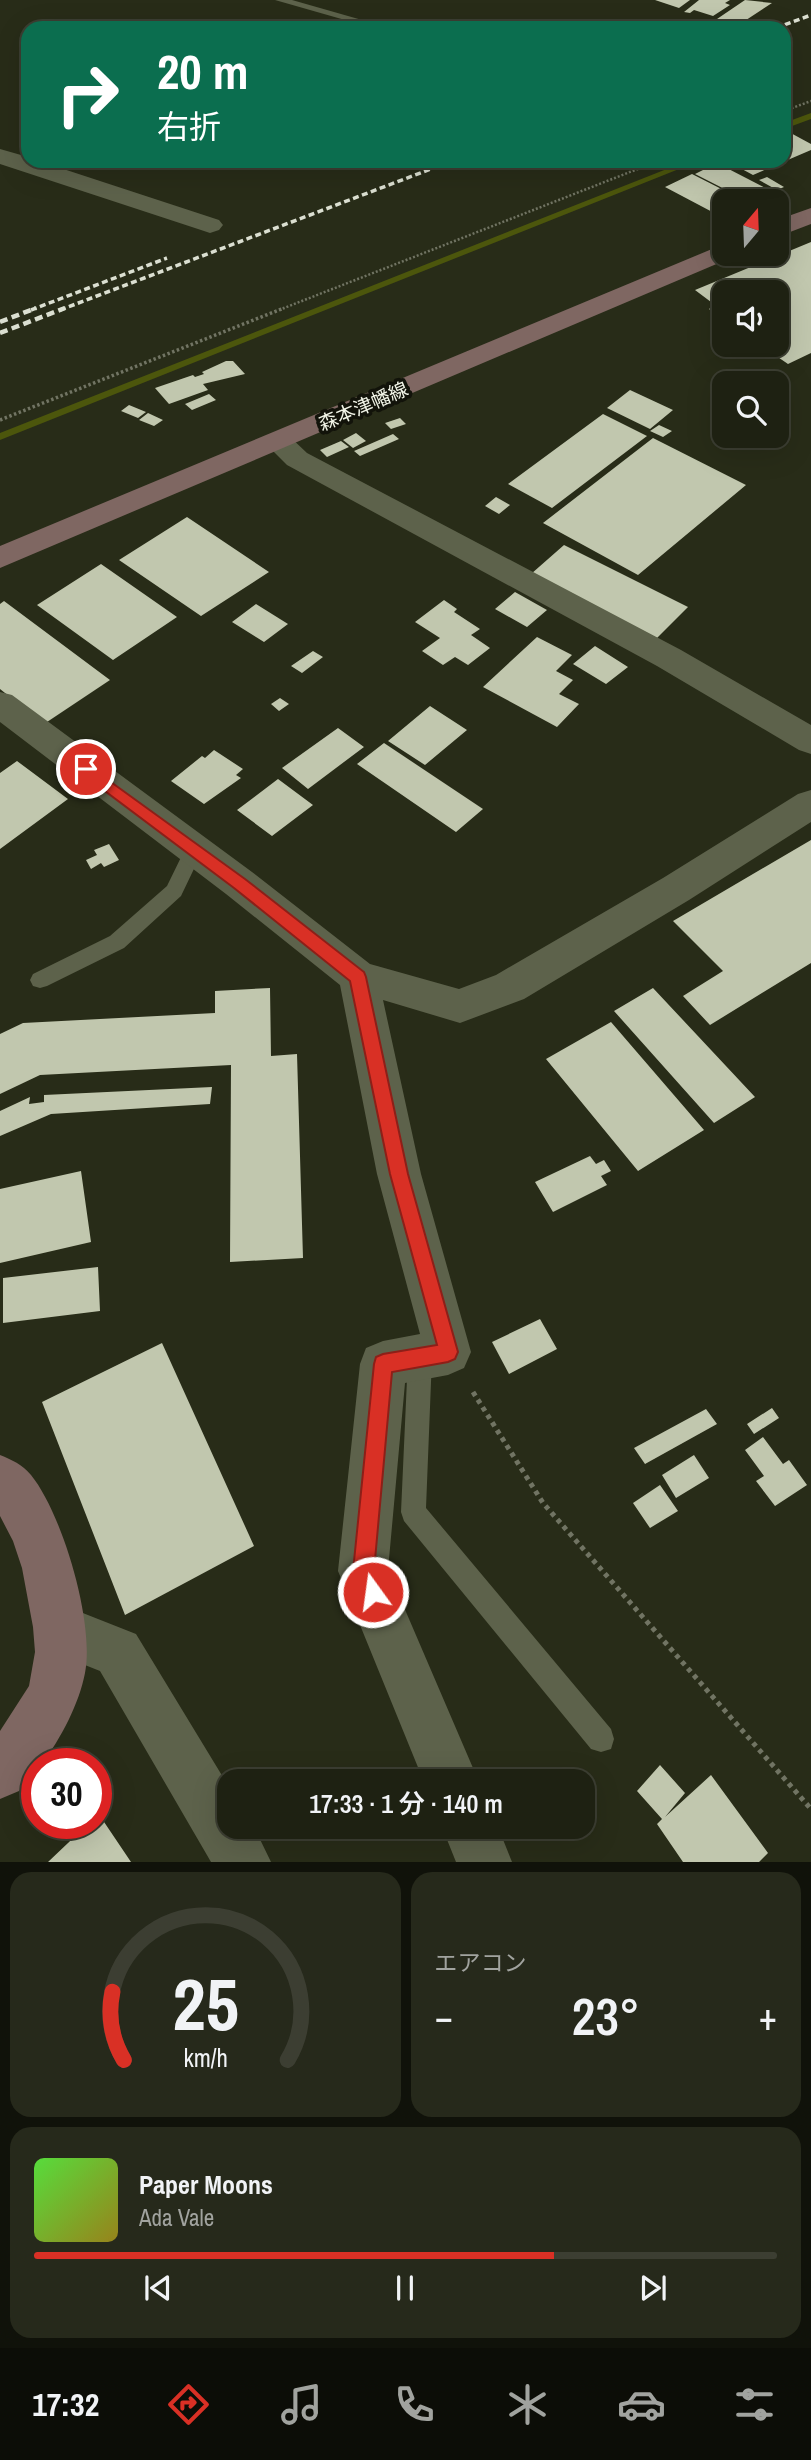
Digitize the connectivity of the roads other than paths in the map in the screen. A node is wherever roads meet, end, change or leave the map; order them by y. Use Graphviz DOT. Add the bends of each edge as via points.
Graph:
graph roads {
  1 [pos="281,0"];
  2 [pos="359,21"];
  3 [pos="0,156"];
  4 [pos="21,163"];
  5 [pos="37,168"];
  6 [pos="811,215"];
  7 [pos="789,224"];
  8 [pos="210,225"];
  9 [pos="712,257"];
  10 [pos="278,441"];
  11 [pos="0,558"];
  12 [pos="0,704"];
  13 [pos="811,741"];
  14 [pos="811,804"];
  15 [pos="194,850"];
  16 [pos="358,977"];
  17 [pos="40,981"];
  18 [pos="434,1355"];
  19 [pos="0,1479"];
  20 [pos="61,1630"];
  21 [pos="601,1738"];
  22 [pos="447,1769"];
  23 [pos="0,1772"];
  24 [pos="475,1839"];
  25 [pos="243,1861"];
  26 [pos="484,1861"];
  1 -- 2 [label="lane"];
  3 -- 4 [label="street"];
  5 -- 8 [label="street"];
  6 -- 7 [label="main road"];
  9 -- 10 [label="main road, 森本津幡線"];
  10 -- 11 [label="main road, 森本津幡線"];
  10 -- 13 [label="street" via="297,459 669,657"];
  12 -- 15 [label="street"];
  14 -- 16 [label="street" via="510,987 460,1006"];
  15 -- 16 [label="street"];
  15 -- 17 [label="lane" via="174,891 117,942"];
  16 -- 18 [label="street"];
  18 -- 21 [label="lane" via="413,1512"];
  18 -- 22 [label="street" via="383,1364 363,1571"];
  19 -- 20 [label="main road" via="11,1486 35,1528"];
  20 -- 23 [label="main road" via="59,1670 47,1707 16,1756"];
  20 -- 25 [label="street" via="118,1652"];
  24 -- 26 [label="street"];
}
